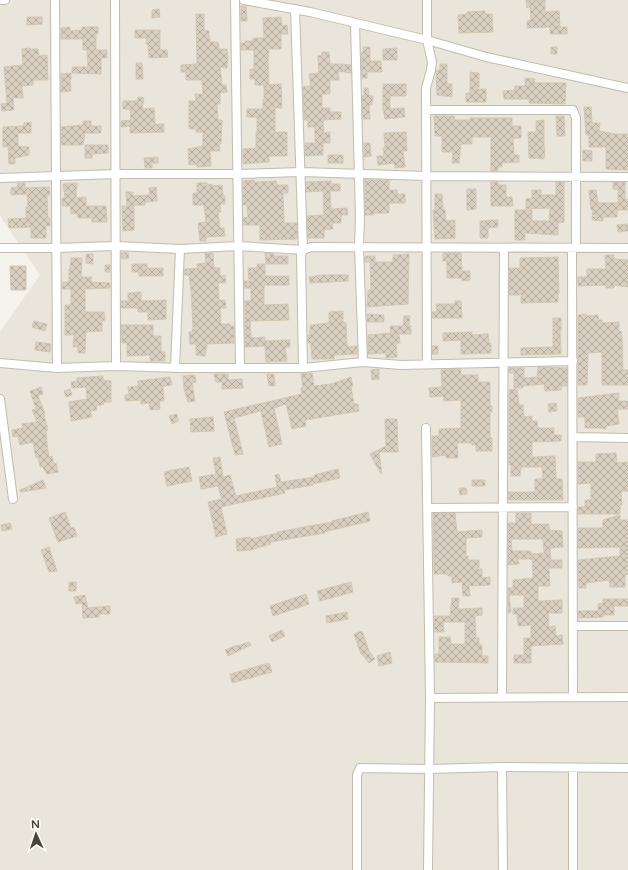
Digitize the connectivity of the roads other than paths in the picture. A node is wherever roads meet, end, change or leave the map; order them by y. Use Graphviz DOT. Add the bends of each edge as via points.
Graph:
graph roads {
  1 [pos="0,0"];
  2 [pos="5,0"];
  3 [pos="55,0"];
  4 [pos="115,0"];
  5 [pos="235,0"];
  6 [pos="244,0"];
  7 [pos="427,0"];
  8 [pos="296,10"];
  9 [pos="355,23"];
  10 [pos="427,40"];
  11 [pos="628,88"];
  12 [pos="427,110"];
  13 [pos="301,172"];
  14 [pos="116,174"];
  15 [pos="237,174"];
  16 [pos="359,175"];
  17 [pos="56,176"];
  18 [pos="426,176"];
  19 [pos="577,177"];
  20 [pos="628,177"];
  21 [pos="0,178"];
  22 [pos="116,246"];
  23 [pos="238,246"];
  24 [pos="359,246"];
  25 [pos="427,246"];
  26 [pos="0,248"];
  27 [pos="56,248"];
  28 [pos="504,248"];
  29 [pos="574,248"];
  30 [pos="628,248"];
  31 [pos="180,250"];
  32 [pos="303,250"];
  33 [pos="573,361"];
  34 [pos="363,362"];
  35 [pos="0,363"];
  36 [pos="502,363"];
  37 [pos="427,364"];
  38 [pos="116,366"];
  39 [pos="57,368"];
  40 [pos="175,368"];
  41 [pos="240,368"];
  42 [pos="303,368"];
  43 [pos="0,399"];
  44 [pos="426,428"];
  45 [pos="573,437"];
  46 [pos="628,438"];
  47 [pos="13,499"];
  48 [pos="502,507"];
  49 [pos="427,508"];
  50 [pos="573,508"];
  51 [pos="573,626"];
  52 [pos="628,626"];
  53 [pos="573,696"];
  54 [pos="628,697"];
  55 [pos="430,698"];
  56 [pos="502,698"];
  57 [pos="502,767"];
  58 [pos="573,768"];
  59 [pos="628,768"];
  60 [pos="429,769"];
  61 [pos="356,870"];
  62 [pos="428,870"];
  63 [pos="503,870"];
  64 [pos="573,870"];
  1 -- 2 [label="street"];
  3 -- 17 [label="street"];
  4 -- 14 [label="street"];
  5 -- 15 [label="street"];
  6 -- 8 [label="street"];
  7 -- 10 [label="street"];
  8 -- 9 [label="street"];
  8 -- 13 [label="street"];
  9 -- 10 [label="street"];
  9 -- 16 [label="street"];
  10 -- 11 [label="street" via="486,57"];
  10 -- 12 [label="street" via="432,62 426,88"];
  12 -- 18 [label="street"];
  12 -- 19 [label="street" via="573,110 576,118"];
  13 -- 15 [label="street"];
  13 -- 16 [label="street"];
  13 -- 32 [label="street"];
  14 -- 15 [label="street"];
  14 -- 17 [label="street"];
  14 -- 22 [label="street"];
  15 -- 23 [label="street"];
  16 -- 18 [label="street"];
  16 -- 24 [label="street"];
  17 -- 21 [label="street"];
  17 -- 27 [label="street"];
  18 -- 19 [label="street"];
  18 -- 25 [label="street"];
  19 -- 20 [label="street"];
  19 -- 29 [label="street"];
  22 -- 27 [label="street"];
  22 -- 31 [label="street"];
  22 -- 38 [label="street"];
  23 -- 31 [label="street"];
  23 -- 32 [label="street"];
  23 -- 41 [label="street"];
  24 -- 25 [label="street"];
  24 -- 32 [label="street" via="311,247"];
  24 -- 34 [label="street"];
  25 -- 28 [label="street"];
  25 -- 37 [label="street"];
  26 -- 27 [label="street"];
  27 -- 39 [label="street"];
  28 -- 29 [label="street"];
  28 -- 36 [label="street"];
  29 -- 30 [label="street"];
  29 -- 33 [label="street"];
  31 -- 40 [label="street"];
  32 -- 42 [label="street"];
  33 -- 36 [label="street"];
  33 -- 45 [label="street"];
  34 -- 37 [label="street"];
  34 -- 42 [label="street"];
  35 -- 39 [label="street"];
  36 -- 37 [label="street"];
  36 -- 48 [label="street"];
  38 -- 39 [label="street"];
  38 -- 40 [label="street"];
  40 -- 41 [label="street"];
  41 -- 42 [label="street"];
  43 -- 47 [label="street"];
  44 -- 49 [label="street"];
  45 -- 46 [label="street"];
  45 -- 50 [label="street"];
  48 -- 49 [label="street"];
  48 -- 50 [label="street"];
  48 -- 56 [label="street"];
  49 -- 55 [label="street"];
  50 -- 51 [label="street"];
  51 -- 52 [label="street"];
  51 -- 53 [label="street"];
  53 -- 54 [label="street"];
  53 -- 56 [label="street"];
  55 -- 56 [label="street"];
  55 -- 60 [label="street"];
  57 -- 58 [label="street"];
  57 -- 60 [label="street"];
  57 -- 63 [label="street"];
  58 -- 59 [label="street"];
  58 -- 64 [label="street"];
  60 -- 61 [label="street" via="360,768 357,774"];
  60 -- 62 [label="street"];
}
